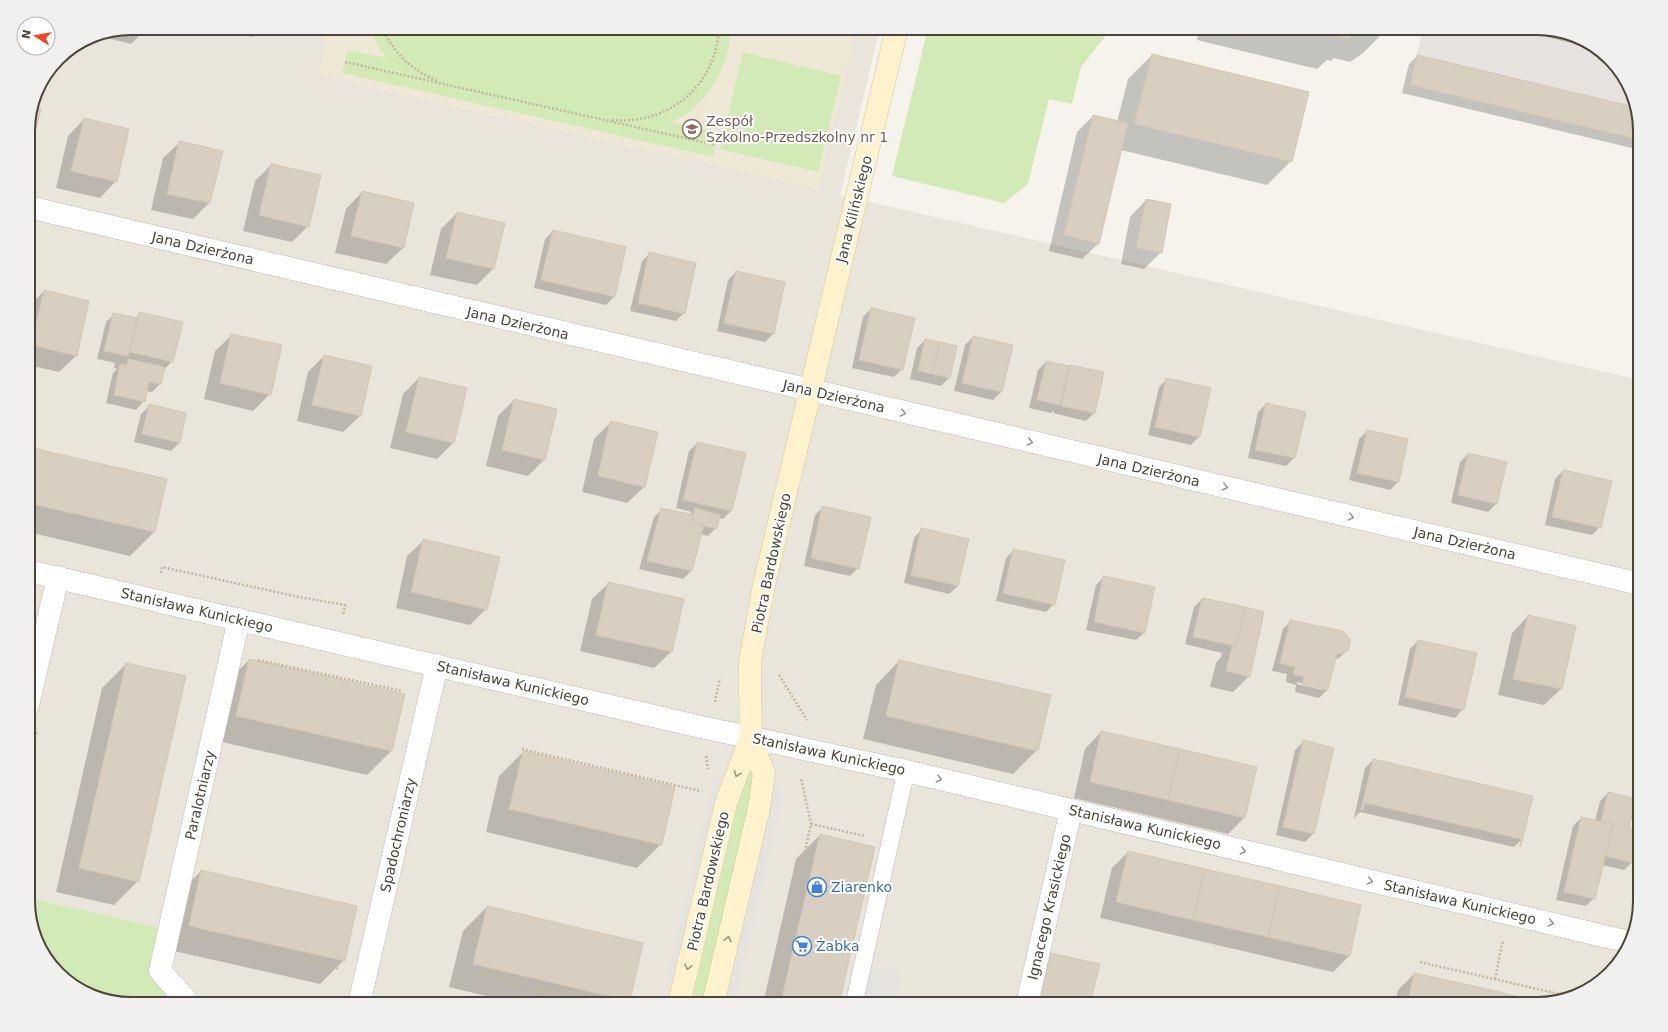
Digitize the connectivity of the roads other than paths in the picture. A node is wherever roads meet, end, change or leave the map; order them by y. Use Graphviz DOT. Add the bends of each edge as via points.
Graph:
graph roads {
  1 [pos="896,35"];
  2 [pos="35,209"];
  3 [pos="811,391"];
  4 [pos="35,572"];
  5 [pos="58,577"];
  6 [pos="1633,582"];
  7 [pos="240,619"];
  8 [pos="437,665"];
  9 [pos="35,675"];
  10 [pos="751,737"];
  11 [pos="906,771"];
  12 [pos="1070,810"];
  13 [pos="1624,941"];
  14 [pos="184,997"];
  15 [pos="360,997"];
  16 [pos="681,997"];
  17 [pos="715,997"];
  18 [pos="856,997"];
  19 [pos="1029,997"];
  1 -- 3 [label="street, Jana Kilińskiego"];
  2 -- 3 [label="street, Jana Dzierżona"];
  3 -- 6 [label="street, Jana Dzierżona, one-way"];
  3 -- 10 [label="street, Piotra Bardowskiego" via="764,585 750,662"];
  4 -- 5 [label="street, Stanisława Kunickiego"];
  5 -- 7 [label="street, Stanisława Kunickiego"];
  5 -- 9 [label="street"];
  7 -- 8 [label="street, Stanisława Kunickiego"];
  7 -- 14 [label="street, Paralotniarzy" via="160,971"];
  8 -- 10 [label="street, Stanisława Kunickiego"];
  8 -- 15 [label="street, Spadochroniarzy"];
  10 -- 11 [label="street, Stanisława Kunickiego"];
  10 -- 16 [label="street, Piotra Bardowskiego, one-way" via="726,803"];
  17 -- 10 [label="street, Piotra Bardowskiego, one-way" via="759,808 764,774"];
  11 -- 12 [label="street, Stanisława Kunickiego, one-way"];
  11 -- 18 [label="lane"];
  12 -- 13 [label="street, Stanisława Kunickiego, one-way"];
  12 -- 19 [label="street, Ignacego Krasickiego"];
}
